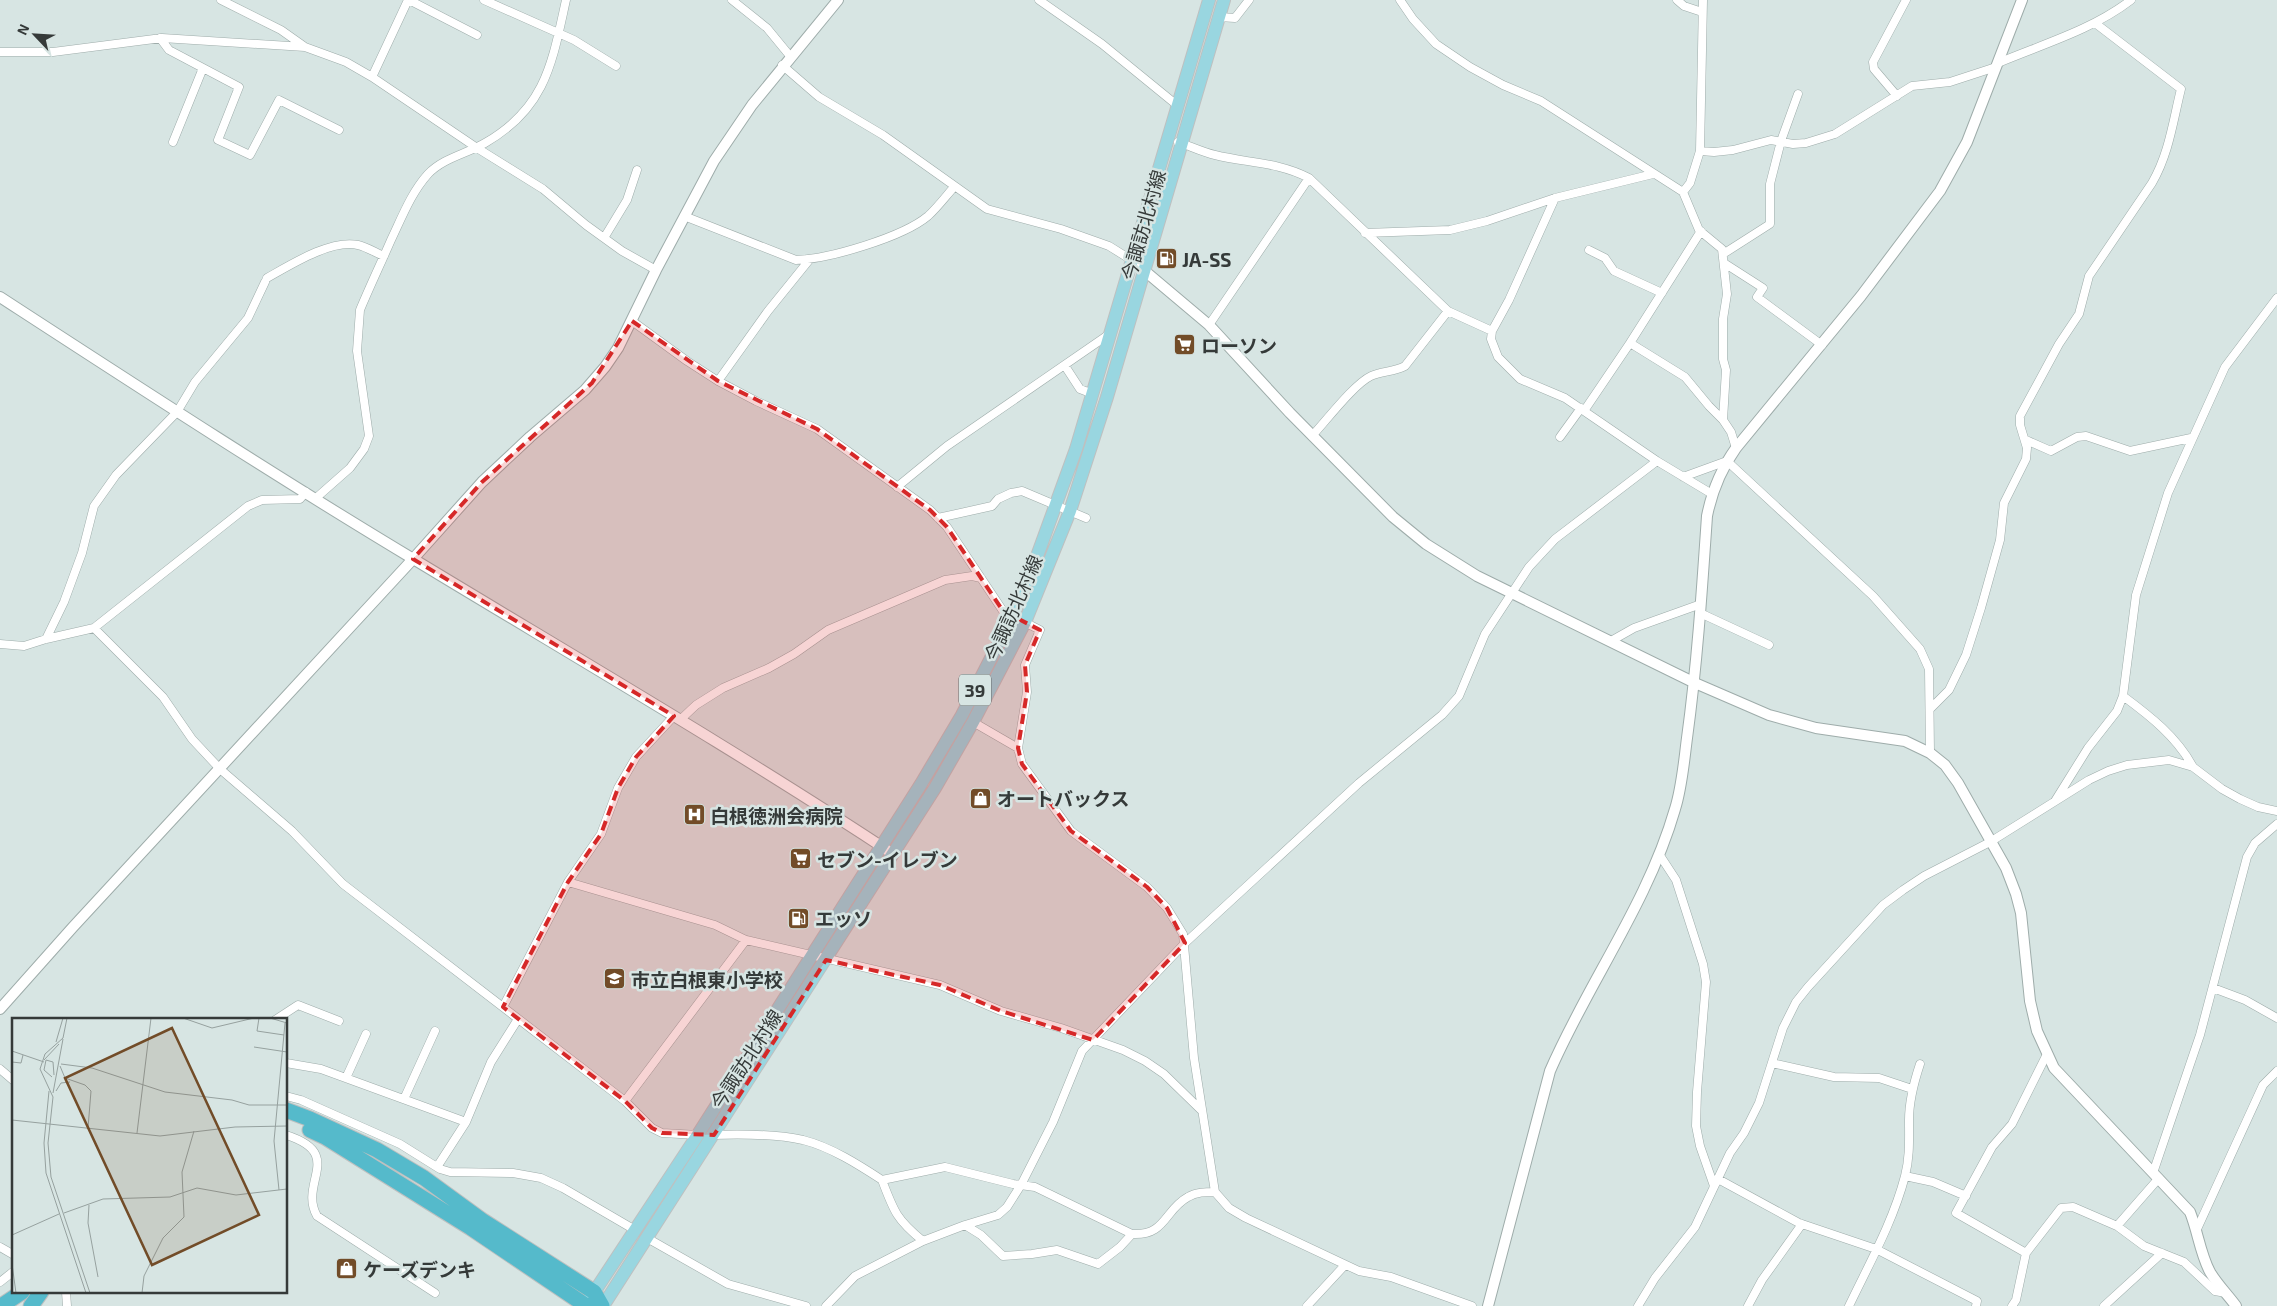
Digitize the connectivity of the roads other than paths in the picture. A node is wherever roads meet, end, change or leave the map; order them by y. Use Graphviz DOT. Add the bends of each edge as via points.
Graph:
graph roads {
  1 [pos="221,0"];
  2 [pos="408,0"];
  3 [pos="484,0"];
  4 [pos="566,0"];
  5 [pos="732,0"];
  6 [pos="838,0"];
  7 [pos="1039,0"];
  8 [pos="1209,0"];
  9 [pos="1224,0"];
  10 [pos="1249,0"];
  11 [pos="1400,0"];
  12 [pos="1677,0"];
  13 [pos="1703,0"];
  14 [pos="1906,0"];
  15 [pos="2022,0"];
  16 [pos="2131,0"];
  17 [pos="1702,12"];
  18 [pos="1218,16"];
  19 [pos="2095,23"];
  20 [pos="559,33"];
  21 [pos="477,35"];
  22 [pos="160,38"];
  23 [pos="305,48"];
  24 [pos="0,52"];
  25 [pos="790,56"];
  26 [pos="782,65"];
  27 [pos="1997,65"];
  28 [pos="616,66"];
  29 [pos="203,68"];
  30 [pos="372,77"];
  31 [pos="1798,94"];
  32 [pos="1897,96"];
  33 [pos="1178,106"];
  34 [pos="339,130"];
  35 [pos="1168,139"];
  36 [pos="1780,141"];
  37 [pos="173,142"];
  38 [pos="1182,143"];
  39 [pos="477,148"];
  40 [pos="1700,151"];
  41 [pos="637,170"];
  42 [pos="1652,174"];
  43 [pos="1309,178"];
  44 [pos="954,187"];
  45 [pos="1682,192"];
  46 [pos="1555,198"];
  47 [pos="684,216"];
  48 [pos="1701,231"];
  49 [pos="1365,234"];
  50 [pos="604,238"];
  51 [pos="1589,250"];
  52 [pos="1723,254"];
  53 [pos="384,256"];
  54 [pos="810,260"];
  55 [pos="1133,261"];
  56 [pos="1724,262"];
  57 [pos="656,270"];
  58 [pos="1145,270"];
  59 [pos="1662,293"];
  60 [pos="0,296"];
  61 [pos="2277,298"];
  62 [pos="1448,311"];
  63 [pos="632,321"];
  64 [pos="1209,324"];
  65 [pos="1492,331"];
  66 [pos="1111,334"];
  67 [pos="1630,343"];
  68 [pos="1822,345"];
  69 [pos="1065,366"];
  70 [pos="718,380"];
  71 [pos="1093,394"];
  72 [pos="1582,409"];
  73 [pos="177,412"];
  74 [pos="1723,420"];
  75 [pos="1312,436"];
  76 [pos="1560,437"];
  77 [pos="2191,438"];
  78 [pos="2026,440"];
  79 [pos="1736,448"];
  80 [pos="1657,461"];
  81 [pos="1727,461"];
  82 [pos="1683,477"];
  83 [pos="897,487"];
  84 [pos="306,492"];
  85 [pos="1712,494"];
  86 [pos="316,498"];
  87 [pos="1056,507"];
  88 [pos="1070,511"];
  89 [pos="938,518"];
  90 [pos="1086,518"];
  91 [pos="413,559"];
  92 [pos="981,578"];
  93 [pos="1511,594"];
  94 [pos="1700,609"];
  95 [pos="1012,616"];
  96 [pos="1025,622"];
  97 [pos="94,628"];
  98 [pos="46,639"];
  99 [pos="1611,641"];
  100 [pos="0,644"];
  101 [pos="1768,645"];
  102 [pos="1695,683"];
  103 [pos="2123,696"];
  104 [pos="1931,708"];
  105 [pos="677,718"];
  106 [pos="973,722"];
  107 [pos="1018,748"];
  108 [pos="1930,753"];
  109 [pos="2193,766"];
  110 [pos="220,769"];
  111 [pos="2053,805"];
  112 [pos="2277,811"];
  113 [pos="2277,824"];
  114 [pos="1990,842"];
  115 [pos="888,850"];
  116 [pos="1659,854"];
  117 [pos="568,882"];
  118 [pos="746,940"];
  119 [pos="1185,943"];
  120 [pos="812,957"];
  121 [pos="826,960"];
  122 [pos="2213,988"];
  123 [pos="503,1006"];
  124 [pos="0,1010"];
  125 [pos="278,1018"];
  126 [pos="518,1018"];
  127 [pos="2277,1018"];
  128 [pos="339,1021"];
  129 [pos="435,1031"];
  130 [pos="366,1034"];
  131 [pos="1093,1040"];
  132 [pos="2046,1054"];
  133 [pos="288,1063"];
  134 [pos="1772,1064"];
  135 [pos="1920,1064"];
  136 [pos="0,1069"];
  137 [pos="2277,1071"];
  138 [pos="346,1078"];
  139 [pos="12,1079"];
  140 [pos="1912,1089"];
  141 [pos="288,1097"];
  142 [pos="404,1099"];
  143 [pos="625,1101"];
  144 [pos="1202,1110"];
  145 [pos="288,1111"];
  146 [pos="288,1122"];
  147 [pos="466,1122"];
  148 [pos="714,1135"];
  149 [pos="288,1136"];
  150 [pos="697,1136"];
  151 [pos="437,1167"];
  152 [pos="2156,1175"];
  153 [pos="1905,1176"];
  154 [pos="882,1180"];
  155 [pos="1716,1182"];
  156 [pos="1021,1186"];
  157 [pos="1215,1192"];
  158 [pos="1966,1196"];
  159 [pos="1802,1224"];
  160 [pos="965,1225"];
  161 [pos="2117,1226"];
  162 [pos="2197,1229"];
  163 [pos="635,1230"];
  164 [pos="1132,1234"];
  165 [pos="647,1238"];
  166 [pos="923,1241"];
  167 [pos="0,1247"];
  168 [pos="1876,1249"];
  169 [pos="2026,1253"];
  170 [pos="2162,1253"];
  171 [pos="12,1254"];
  172 [pos="2206,1262"];
  173 [pos="1345,1265"];
  174 [pos="2191,1268"];
  175 [pos="12,1273"];
  176 [pos="0,1282"];
  177 [pos="436,1293"];
  178 [pos="2226,1293"];
  179 [pos="19,1294"];
  180 [pos="28,1294"];
  181 [pos="40,1294"];
  182 [pos="45,1294"];
  183 [pos="590,1302"];
  184 [pos="1,1306"];
  185 [pos="19,1306"];
  186 [pos="31,1306"];
  187 [pos="40,1306"];
  188 [pos="603,1306"];
  189 [pos="806,1306"];
  190 [pos="826,1306"];
  191 [pos="1307,1306"];
  192 [pos="1472,1306"];
  193 [pos="1488,1306"];
  194 [pos="1638,1306"];
  195 [pos="1748,1306"];
  196 [pos="1849,1306"];
  197 [pos="1976,1306"];
  198 [pos="2012,1306"];
  199 [pos="2104,1306"];
  200 [pos="2236,1306"];
  1 -- 23 [label="street" via="281,30"];
  2 -- 21 [label="street"];
  2 -- 30 [label="street"];
  3 -- 20 [label="street"];
  4 -- 20 [label="street"];
  5 -- 25 [label="street" via="767,28"];
  6 -- 25 [label="street"];
  7 -- 33 [label="street" via="1102,44"];
  8 -- 33 [label="main road, 今諏訪北村線 / 39"];
  9 -- 18 [label="main road, 今諏訪北村線 / 39"];
  10 -- 18 [label="street" via="1236,18"];
  11 -- 42 [label="street" via="1436,44 1502,85 1541,100"];
  12 -- 17 [label="street"];
  13 -- 17 [label="street"];
  14 -- 32 [label="street" via="1873,62 1874,69"];
  15 -- 27 [label="street"];
  16 -- 19 [label="street"];
  17 -- 40 [label="street"];
  18 -- 38 [label="main road, 今諏訪北村線 / 39"];
  19 -- 27 [label="street"];
  19 -- 78 [label="street" via="2181,90 2161,168 2088,276 2079,314 2020,416"];
  20 -- 28 [label="street"];
  20 -- 39 [label="street" via="543,86 526,110 496,137"];
  22 -- 23 [label="street"];
  22 -- 24 [label="street" via="53,52"];
  22 -- 29 [label="street" via="168,50"];
  23 -- 30 [label="street" via="346,62"];
  25 -- 26 [label="street"];
  26 -- 44 [label="street" via="820,98 883,135"];
  26 -- 47 [label="street" via="714,160"];
  27 -- 32 [label="street" via="1950,82 1912,86"];
  27 -- 68 [label="street" via="1967,142 1940,191"];
  29 -- 34 [label="street" via="238,87 218,140 234,148 250,155 279,100"];
  29 -- 37 [label="street"];
  30 -- 39 [label="street"];
  31 -- 36 [label="street"];
  32 -- 36 [label="street" via="1835,134 1806,143"];
  33 -- 35 [label="main road, 今諏訪北村線 / 39"];
  35 -- 38 [label="street"];
  35 -- 55 [label="main road, 今諏訪北村線 / 39"];
  36 -- 40 [label="street" via="1714,152"];
  36 -- 52 [label="street" via="1770,184 1770,224"];
  38 -- 43 [label="street" via="1214,155 1278,165"];
  38 -- 58 [label="main road, 今諏訪北村線 / 39"];
  39 -- 50 [label="street" via="543,189"];
  39 -- 53 [label="street" via="443,162 430,173 409,202"];
  40 -- 45 [label="street" via="1690,183"];
  41 -- 50 [label="street" via="627,200"];
  42 -- 45 [label="street"];
  42 -- 46 [label="street"];
  43 -- 49 [label="street"];
  43 -- 64 [label="street"];
  44 -- 54 [label="street" via="928,216 899,232"];
  44 -- 55 [label="street" via="987,209 1062,229 1109,246"];
  45 -- 48 [label="street"];
  46 -- 49 [label="street" via="1450,230"];
  46 -- 65 [label="street"];
  47 -- 54 [label="street" via="796,260"];
  47 -- 57 [label="street"];
  48 -- 52 [label="street" via="1722,249"];
  48 -- 59 [label="street"];
  49 -- 62 [label="street"];
  50 -- 57 [label="street"];
  51 -- 59 [label="street" via="1605,258 1614,271"];
  52 -- 56 [label="street"];
  53 -- 73 [label="street" via="358,245 344,244 307,257 266,280 248,318 195,382"];
  53 -- 86 [label="street" via="360,310 357,329 368,436 364,449 350,468"];
  54 -- 70 [label="street"];
  55 -- 58 [label="street"];
  55 -- 66 [label="main road, 今諏訪北村線 / 39"];
  56 -- 68 [label="street" via="1764,288 1756,297"];
  56 -- 74 [label="street" via="1727,294 1723,319 1726,370"];
  57 -- 63 [label="street"];
  58 -- 64 [label="street"];
  58 -- 88 [label="main road, 今諏訪北村線 / 39"];
  59 -- 67 [label="street"];
  60 -- 73 [label="street"];
  61 -- 77 [label="street" via="2225,367"];
  62 -- 65 [label="street"];
  62 -- 75 [label="street" via="1405,366 1361,382"];
  63 -- 70 [label="street"];
  63 -- 91 [label="street" via="618,348 592,382 488,476"];
  64 -- 75 [label="street"];
  65 -- 72 [label="street" via="1491,339 1498,357 1520,379"];
  66 -- 69 [label="street"];
  66 -- 71 [label="main road, 今諏訪北村線 / 39"];
  67 -- 72 [label="street"];
  67 -- 74 [label="street" via="1685,376"];
  68 -- 79 [label="street"];
  69 -- 71 [label="street" via="1080,389"];
  69 -- 83 [label="street" via="947,446"];
  70 -- 83 [label="street" via="817,429"];
  71 -- 87 [label="main road, 今諏訪北村線 / 39"];
  72 -- 76 [label="street"];
  72 -- 80 [label="street"];
  73 -- 84 [label="street"];
  73 -- 98 [label="street" via="116,475 94,506 82,553"];
  74 -- 79 [label="street"];
  75 -- 93 [label="street" via="1399,523 1460,566"];
  77 -- 78 [label="street" via="2130,451 2086,436 2077,437 2051,451"];
  77 -- 103 [label="street" via="2168,493 2136,595"];
  78 -- 104 [label="street" via="2026,458 2004,503 1993,569 1966,655 1950,690"];
  79 -- 81 [label="street"];
  80 -- 82 [label="street"];
  80 -- 93 [label="street" via="1555,539 1529,566"];
  81 -- 82 [label="street"];
  81 -- 85 [label="street"];
  81 -- 104 [label="street" via="1873,596 1920,649 1929,669"];
  82 -- 85 [label="street"];
  83 -- 89 [label="street"];
  84 -- 86 [label="street"];
  84 -- 97 [label="street" via="300,499 262,500 248,506"];
  85 -- 94 [label="street" via="1707,516"];
  86 -- 91 [label="street"];
  87 -- 88 [label="street"];
  87 -- 89 [label="street" via="1022,490 998,499 992,506"];
  87 -- 95 [label="main road, 今諏訪北村線 / 39"];
  88 -- 90 [label="street"];
  88 -- 96 [label="main road, 今諏訪北村線 / 39"];
  89 -- 92 [label="street"];
  91 -- 105 [label="street"];
  91 -- 110 [label="street"];
  92 -- 95 [label="street" via="1003,611"];
  92 -- 105 [label="street" via="945,580 828,630 794,654 723,688"];
  93 -- 99 [label="street"];
  93 -- 119 [label="street" via="1485,634 1459,696 1442,715 1359,782"];
  94 -- 99 [label="street" via="1634,628"];
  94 -- 101 [label="street"];
  94 -- 102 [label="street"];
  95 -- 96 [label="street"];
  95 -- 115 [label="main road, 今諏訪北村線 / 39"];
  96 -- 106 [label="main road, 今諏訪北村線 / 39"];
  96 -- 107 [label="street" via="1040,630 1025,665 1027,692"];
  97 -- 98 [label="street"];
  97 -- 110 [label="street" via="163,698 192,739"];
  98 -- 100 [label="street" via="24,646"];
  99 -- 102 [label="street"];
  102 -- 108 [label="street" via="1789,721 1905,741"];
  102 -- 116 [label="street" via="1676,808"];
  103 -- 109 [label="street" via="2154,719 2185,752"];
  103 -- 111 [label="street" via="2117,711 2088,748"];
  104 -- 108 [label="street"];
  105 -- 115 [label="street"];
  105 -- 117 [label="street" via="636,757 618,788 602,834"];
  106 -- 107 [label="street"];
  106 -- 115 [label="main road, 今諏訪北村線 / 39"];
  107 -- 119 [label="street" via="1022,764 1071,830 1147,888 1167,908"];
  108 -- 114 [label="street" via="1945,765 1958,783"];
  109 -- 111 [label="street" via="2170,760 2126,765 2089,780"];
  109 -- 112 [label="street" via="2222,790 2258,807"];
  110 -- 123 [label="street" via="292,831 343,884"];
  110 -- 124 [label="street"];
  111 -- 114 [label="street"];
  113 -- 122 [label="street" via="2255,843 2247,857"];
  114 -- 132 [label="street" via="2006,868 2021,913 2030,1001"];
  114 -- 134 [label="street" via="1924,876 1882,906 1796,1002 1783,1028"];
  115 -- 120 [label="main road, 今諏訪北村線 / 39"];
  115 -- 121 [label="main road, 今諏訪北村線 / 39"];
  116 -- 155 [label="street" via="1676,880 1703,964 1706,982 1696,1126 1700,1146"];
  116 -- 193 [label="street" via="1550,1072"];
  117 -- 118 [label="street" via="715,926"];
  117 -- 123 [label="street"];
  118 -- 120 [label="street"];
  118 -- 143 [label="street"];
  119 -- 131 [label="street"];
  119 -- 144 [label="street" via="1194,1058"];
  120 -- 121 [label="street"];
  120 -- 150 [label="main road, 今諏訪北村線 / 39"];
  121 -- 131 [label="street" via="940,985 1001,1011"];
  121 -- 148 [label="main road, 今諏訪北村線 / 39"];
  122 -- 127 [label="street" via="2245,1000"];
  122 -- 152 [label="street"];
  123 -- 126 [label="street"];
  125 -- 128 [label="street" via="298,1005"];
  126 -- 143 [label="street"];
  126 -- 147 [label="street" via="487,1070"];
  129 -- 142 [label="street"];
  130 -- 138 [label="street"];
  131 -- 144 [label="street" via="1145,1061 1164,1074"];
  131 -- 156 [label="street" via="1082,1051 1053,1122"];
  132 -- 152 [label="street" via="2075,1092"];
  132 -- 158 [label="street" via="2012,1124 1992,1147"];
  133 -- 138 [label="street" via="321,1069"];
  134 -- 140 [label="street" via="1834,1077 1879,1078"];
  134 -- 155 [label="street" via="1759,1103"];
  135 -- 140 [label="street"];
  136 -- 139 [label="street"];
  137 -- 162 [label="street" via="2263,1085"];
  138 -- 142 [label="street"];
  140 -- 153 [label="street" via="1910,1148"];
  141 -- 151 [label="street" via="400,1144"];
  142 -- 147 [label="street"];
  143 -- 150 [label="street" via="652,1128 662,1133"];
  144 -- 157 [label="street"];
  145 -- 183 [label="highway" via="377,1150 424,1178"];
  146 -- 183 [label="highway" via="326,1137"];
  147 -- 151 [label="street"];
  148 -- 150 [label="street"];
  148 -- 154 [label="street" via="806,1141 857,1163"];
  148 -- 165 [label="main road, 今諏訪北村線 / 39"];
  149 -- 177 [label="street" via="307,1144 318,1160 312,1202 316,1216"];
  150 -- 163 [label="main road, 今諏訪北村線 / 39"];
  151 -- 163 [label="street" via="450,1172 513,1173 541,1178"];
  152 -- 161 [label="street"];
  152 -- 162 [label="street" via="2190,1212"];
  153 -- 158 [label="street" via="1933,1182"];
  153 -- 168 [label="street" via="1892,1216"];
  154 -- 156 [label="street" via="945,1166"];
  154 -- 166 [label="street" via="893,1212"];
  155 -- 159 [label="street"];
  155 -- 194 [label="street" via="1696,1227 1655,1278"];
  156 -- 160 [label="street" via="998,1215"];
  156 -- 164 [label="street" via="1036,1187"];
  157 -- 164 [label="street" via="1189,1196 1154,1231"];
  157 -- 173 [label="street" via="1229,1208 1246,1218"];
  158 -- 169 [label="street" via="1956,1213"];
  159 -- 168 [label="street"];
  159 -- 195 [label="street" via="1762,1280"];
  160 -- 164 [label="street" via="1003,1256 1057,1250 1098,1264"];
  160 -- 166 [label="street"];
  161 -- 169 [label="street" via="2073,1207 2061,1208"];
  161 -- 170 [label="street" via="2144,1246"];
  162 -- 172 [label="street"];
  163 -- 183 [label="main road, 今諏訪北村線 / 39"];
  165 -- 188 [label="main road, 今諏訪北村線 / 39"];
  165 -- 189 [label="street" via="728,1284"];
  166 -- 190 [label="street" via="855,1276"];
  167 -- 171 [label="street"];
  168 -- 196 [label="street"];
  168 -- 197 [label="street" via="1977,1301"];
  169 -- 198 [label="street"];
  170 -- 174 [label="street"];
  170 -- 199 [label="street"];
  172 -- 174 [label="street"];
  172 -- 178 [label="street"];
  173 -- 191 [label="street"];
  173 -- 192 [label="street" via="1391,1277"];
  174 -- 178 [label="street" via="2215,1291"];
  175 -- 176 [label="street"];
  178 -- 200 [label="street"];
  179 -- 184 [label="highway"];
  180 -- 185 [label="highway"];
  181 -- 186 [label="highway"];
  182 -- 187 [label="highway"];
  183 -- 188 [label="highway"];
}
